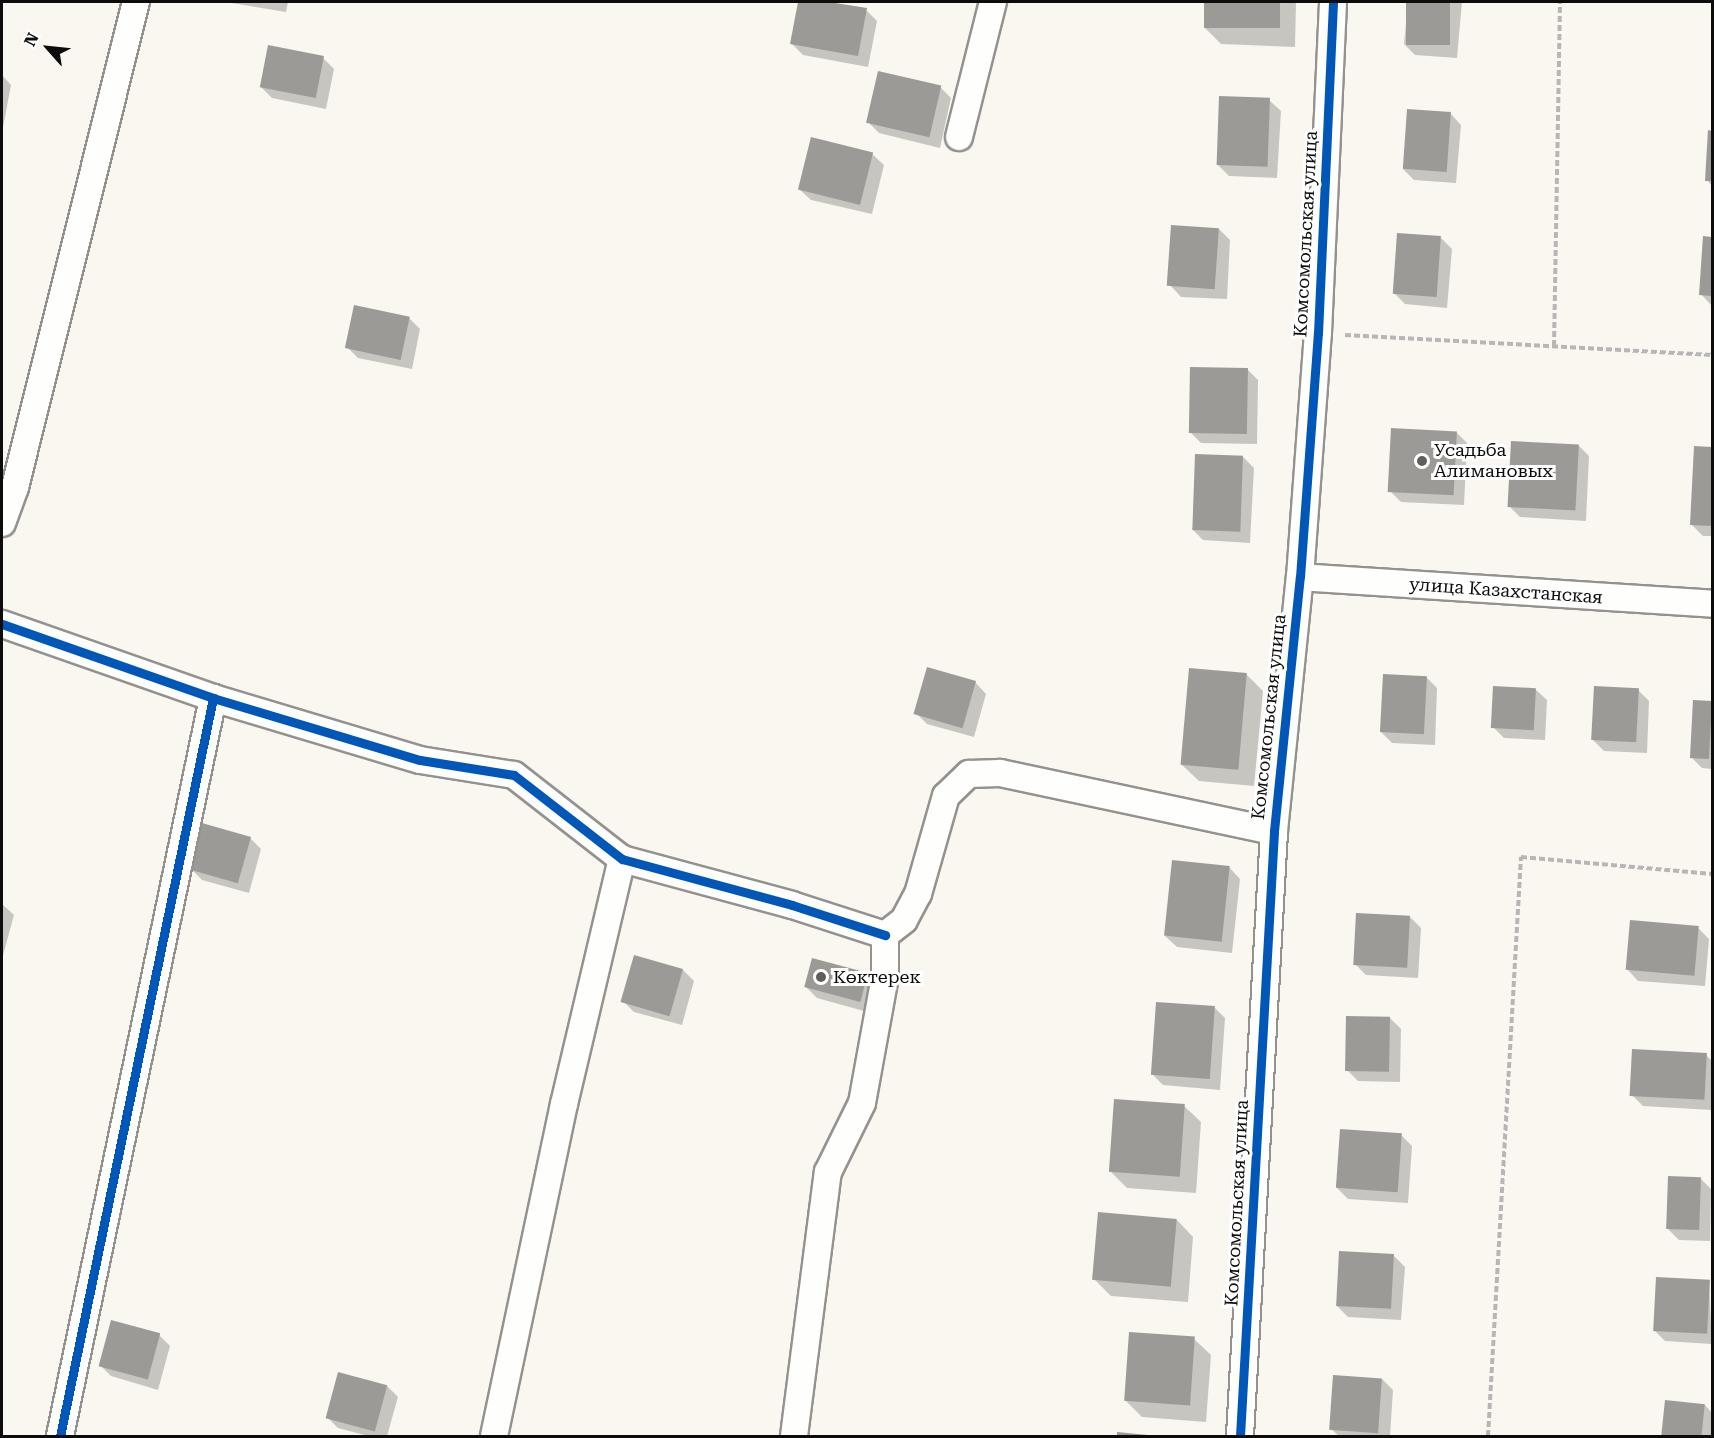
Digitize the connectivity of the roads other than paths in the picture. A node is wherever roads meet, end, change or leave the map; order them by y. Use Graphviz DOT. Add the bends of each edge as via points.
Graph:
graph roads {
  1 [pos="136,2"];
  2 [pos="993,2"];
  3 [pos="1333,2"];
  4 [pos="959,137"];
  5 [pos="2,523"];
  6 [pos="1300,578"];
  7 [pos="1713,604"];
  8 [pos="2,624"];
  9 [pos="213,698"];
  10 [pos="1274,831"];
  11 [pos="622,859"];
  12 [pos="885,935"];
  13 [pos="60,1437"];
  14 [pos="494,1437"];
  15 [pos="794,1437"];
  16 [pos="1240,1437"];
  1 -- 5 [label="street" via="15,487"];
  2 -- 4 [label="street"];
  3 -- 6 [label="street, Комсомольская улица" via="1318,333"];
  6 -- 7 [label="street, улица Казахстанская"];
  6 -- 10 [label="street, Комсомольская улица"];
  8 -- 9 [label="street"];
  9 -- 11 [label="street" via="420,760 514,775"];
  9 -- 13 [label="street"];
  10 -- 12 [label="street" via="1000,773 969,774 946,796 918,894 904,920"];
  10 -- 16 [label="street, Комсомольская улица"];
  11 -- 12 [label="street" via="792,904"];
  11 -- 14 [label="street" via="562,1115"];
  12 -- 15 [label="street" via="885,976 862,1103 828,1172"];
}
